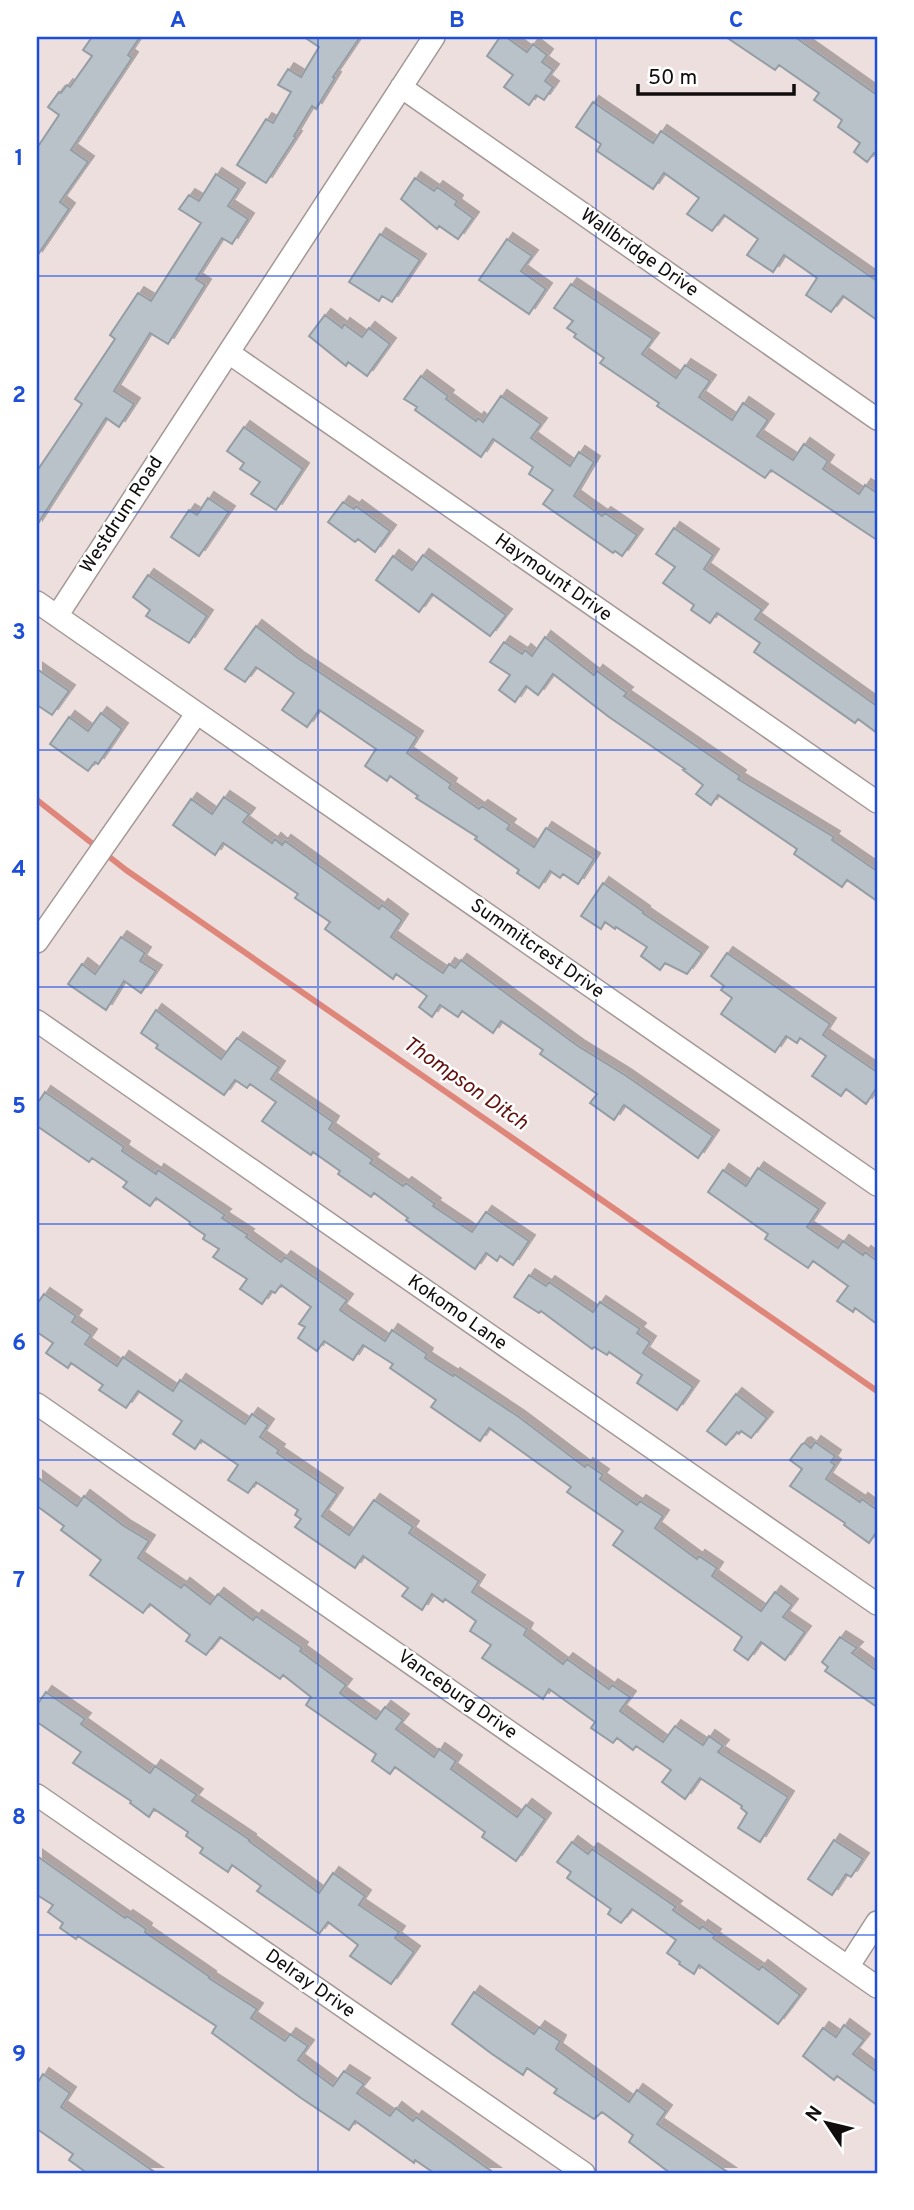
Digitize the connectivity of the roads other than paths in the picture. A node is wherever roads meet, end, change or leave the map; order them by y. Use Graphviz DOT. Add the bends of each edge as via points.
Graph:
graph roads {
  1 [pos="433,37"];
  2 [pos="401,87"];
  3 [pos="229,353"];
  4 [pos="877,419"];
  5 [pos="37,602"];
  6 [pos="57,616"];
  7 [pos="197,713"];
  8 [pos="877,803"];
  9 [pos="37,942"];
  10 [pos="37,1021"];
  11 [pos="877,1185"];
  12 [pos="37,1404"];
  13 [pos="877,1604"];
  14 [pos="37,1795"];
  15 [pos="877,1922"];
  16 [pos="848,1967"];
  17 [pos="877,1987"];
  18 [pos="584,2173"];
  1 -- 2 [label="street, Westdrum Road"];
  2 -- 3 [label="street, Westdrum Road"];
  2 -- 4 [label="street, Wallbridge Drive"];
  3 -- 6 [label="street, Westdrum Road"];
  3 -- 8 [label="street, Haymount Drive"];
  5 -- 6 [label="street"];
  6 -- 7 [label="street"];
  7 -- 9 [label="street"];
  7 -- 11 [label="street, Summitcrest Drive"];
  10 -- 13 [label="street, Kokomo Lane"];
  12 -- 16 [label="street, Vanceburg Drive"];
  14 -- 18 [label="street, Delray Drive"];
  15 -- 16 [label="street"];
  16 -- 17 [label="street, Vanceburg Drive"];
}
